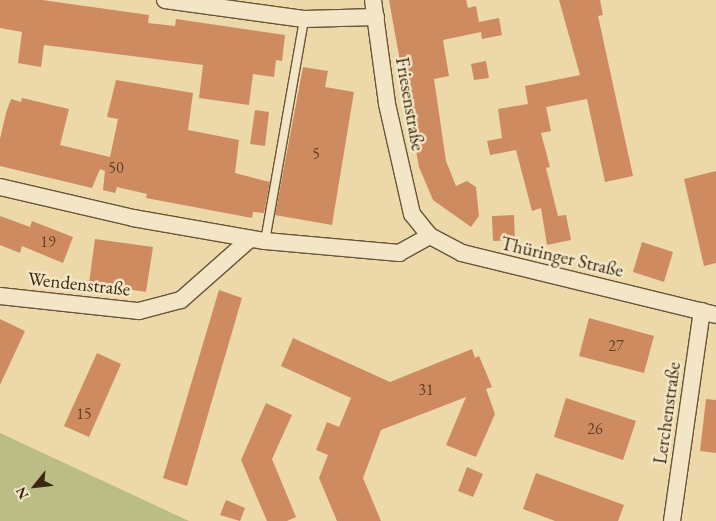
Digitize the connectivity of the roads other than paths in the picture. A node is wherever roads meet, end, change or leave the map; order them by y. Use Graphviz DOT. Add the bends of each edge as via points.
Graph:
graph roads {
  1 [pos="165,0"];
  2 [pos="372,0"];
  3 [pos="376,17"];
  4 [pos="304,18"];
  5 [pos="0,187"];
  6 [pos="412,214"];
  7 [pos="430,236"];
  8 [pos="258,240"];
  9 [pos="0,296"];
  10 [pos="709,313"];
  11 [pos="672,521"];
  1 -- 4 [label="street"];
  2 -- 3 [label="street, Friesenstraße"];
  3 -- 4 [label="street"];
  3 -- 6 [label="street, Friesenstraße" via="387,104"];
  4 -- 8 [label="lane"];
  5 -- 8 [label="street" via="133,218"];
  6 -- 7 [label="street, Thüringer Straße"];
  7 -- 8 [label="street" via="400,253"];
  7 -- 10 [label="street, Thüringer Straße" via="462,253"];
  8 -- 9 [label="street, Wendenstraße" via="181,300 139,311"];
  10 -- 11 [label="street, Lerchenstraße"];
}
